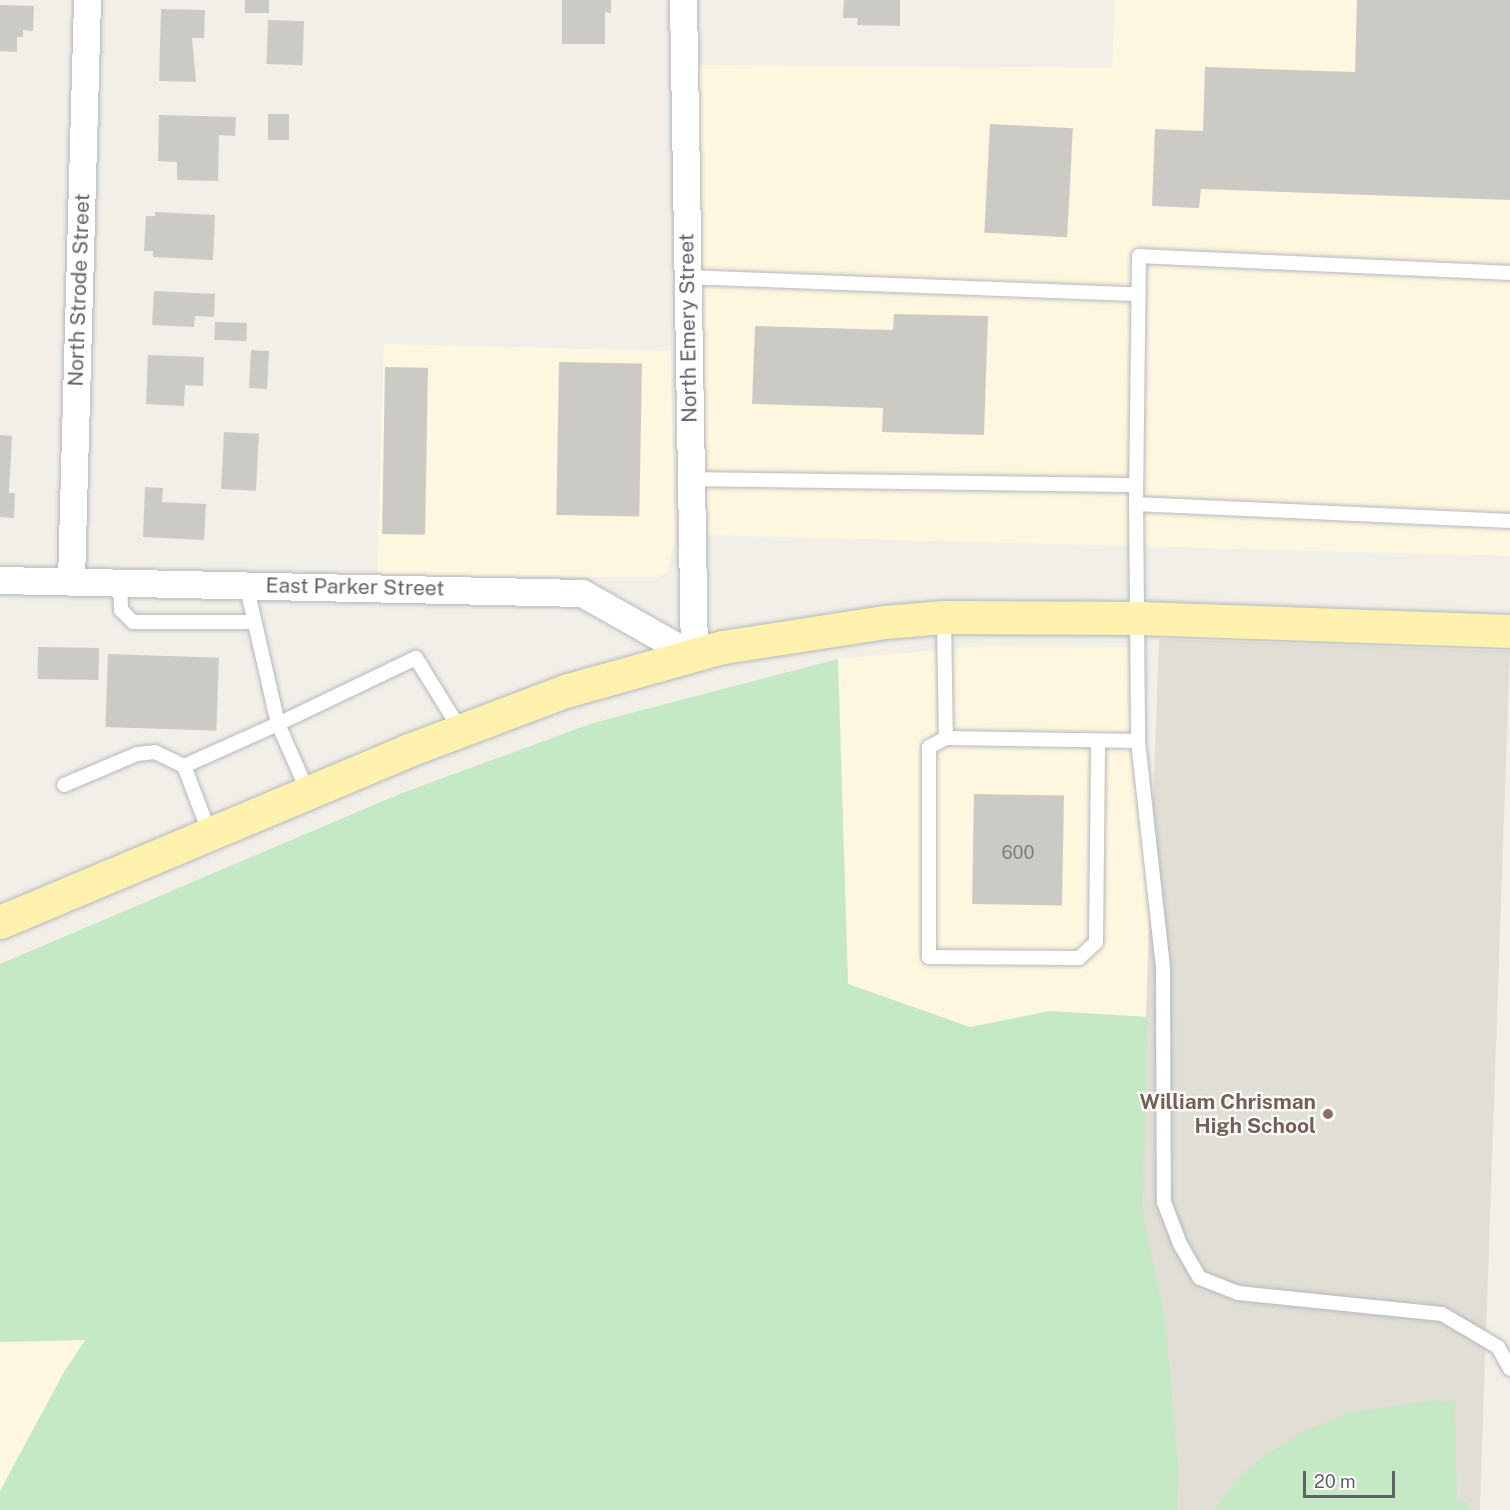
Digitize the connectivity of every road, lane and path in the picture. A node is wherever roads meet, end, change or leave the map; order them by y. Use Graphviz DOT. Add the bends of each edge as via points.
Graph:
graph roads {
  1 [pos="87,0"];
  2 [pos="683,0"];
  3 [pos="1510,273"];
  4 [pos="687,277"];
  5 [pos="1139,294"];
  6 [pos="691,479"];
  7 [pos="1136,485"];
  8 [pos="1136,504"];
  9 [pos="1510,520"];
  10 [pos="0,580"];
  11 [pos="71,580"];
  12 [pos="120,581"];
  13 [pos="246,584"];
  14 [pos="944,617"];
  15 [pos="1140,618"];
  16 [pos="254,622"];
  17 [pos="1510,631"];
  18 [pos="694,656"];
  19 [pos="278,724"];
  20 [pos="462,731"];
  21 [pos="946,738"];
  22 [pos="1098,741"];
  23 [pos="1138,741"];
  24 [pos="184,766"];
  25 [pos="64,785"];
  26 [pos="308,792"];
  27 [pos="210,834"];
  28 [pos="0,922"];
  29 [pos="1510,1369"];
  1 -- 11 [label="street, North Strode Street"];
  2 -- 4 [label="street, North Emery Street"];
  3 -- 5 [label="lane" via="1139,256"];
  4 -- 5 [label="lane"];
  4 -- 6 [label="street, North Emery Street"];
  5 -- 7 [label="lane"];
  6 -- 7 [label="lane"];
  6 -- 18 [label="street, North Emery Street"];
  7 -- 8 [label="lane"];
  8 -- 9 [label="lane"];
  8 -- 15 [label="lane"];
  10 -- 11 [label="street, East Parker Street"];
  11 -- 12 [label="street, East Parker Street"];
  12 -- 13 [label="street, East Parker Street"];
  12 -- 16 [label="lane" via="121,610 133,622"];
  13 -- 16 [label="lane"];
  13 -- 18 [label="street, East Parker Street" via="582,593"];
  14 -- 15 [label="main road"];
  14 -- 18 [label="main road" via="782,637"];
  14 -- 21 [label="lane"];
  15 -- 17 [label="main road"];
  15 -- 23 [label="lane"];
  16 -- 19 [label="lane"];
  18 -- 20 [label="main road" via="565,691"];
  19 -- 20 [label="lane" via="416,658"];
  19 -- 24 [label="lane"];
  19 -- 26 [label="lane"];
  20 -- 26 [label="main road"];
  21 -- 22 [label="lane"];
  21 -- 22 [label="lane" via="929,747 929,957 1079,958 1096,942"];
  22 -- 23 [label="lane"];
  23 -- 29 [label="lane" via="1163,967 1164,1202 1180,1244 1200,1278 1238,1293 1442,1314 1498,1347"];
  24 -- 25 [label="lane" via="155,752 137,754"];
  24 -- 27 [label="lane"];
  26 -- 27 [label="main road"];
  27 -- 28 [label="main road"];
}
